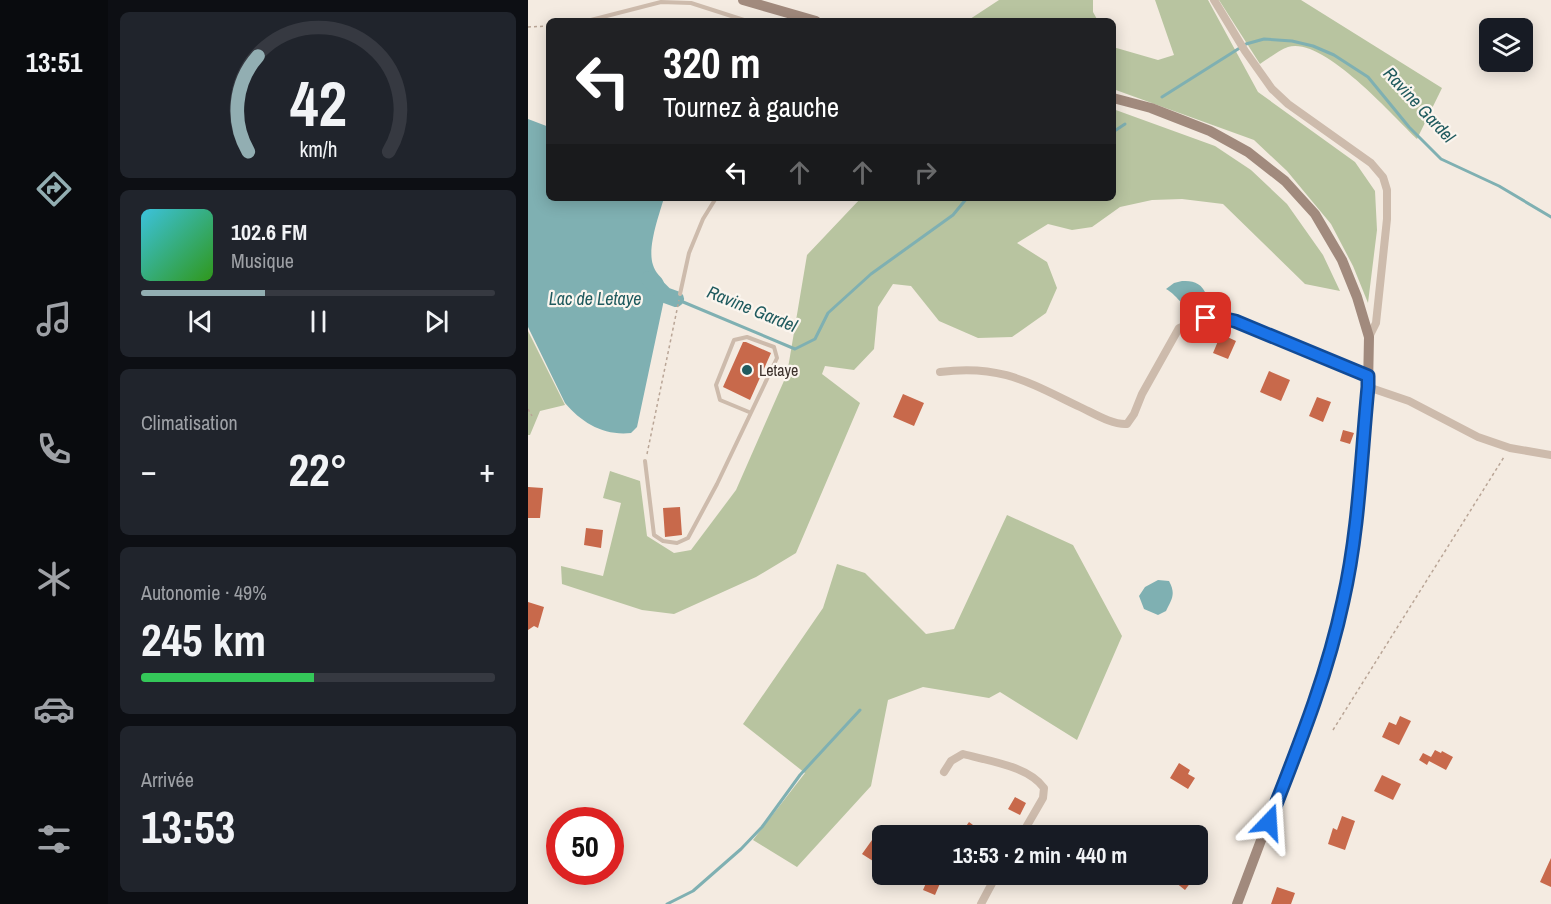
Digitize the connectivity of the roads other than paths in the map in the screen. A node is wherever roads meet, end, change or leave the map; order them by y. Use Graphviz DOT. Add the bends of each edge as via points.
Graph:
graph roads {
  1 [pos="743,0"];
  2 [pos="1214,0"];
  3 [pos="598,18"];
  4 [pos="738,18"];
  5 [pos="806,18"];
  6 [pos="1116,99"];
  7 [pos="714,201"];
  8 [pos="680,294"];
  9 [pos="1369,337"];
  10 [pos="940,372"];
  11 [pos="1368,381"];
  12 [pos="749,412"];
  13 [pos="1551,455"];
  14 [pos="645,461"];
  15 [pos="944,772"];
  16 [pos="1027,825"];
  17 [pos="991,885"];
  18 [pos="981,904"];
  19 [pos="1237,904"];
  1 -- 5 [label="main road"];
  2 -- 9 [label="street" via="1272,89 1371,163 1383,177 1388,219 1376,322"];
  3 -- 4 [label="lane" via="661,2 691,3"];
  6 -- 9 [label="main road" via="1210,131 1248,152 1285,181 1314,214 1342,260"];
  7 -- 8 [label="lane" via="689,253"];
  9 -- 11 [label="main road"];
  10 -- 11 [label="street" via="1001,372 1127,424 1179,328 1206,318 1221,318"];
  11 -- 13 [label="street" via="1478,437 1509,448"];
  11 -- 19 [label="main road" via="1353,545 1343,601 1324,673"];
  12 -- 12 [label="lane" via="720,400 716,385 734,340 747,337 774,347 777,358"];
  12 -- 14 [label="lane" via="688,538 676,543 654,535"];
  15 -- 16 [label="street" via="951,761 963,754 1037,779 1044,788 1043,798"];
  17 -- 18 [label="street"];
}
